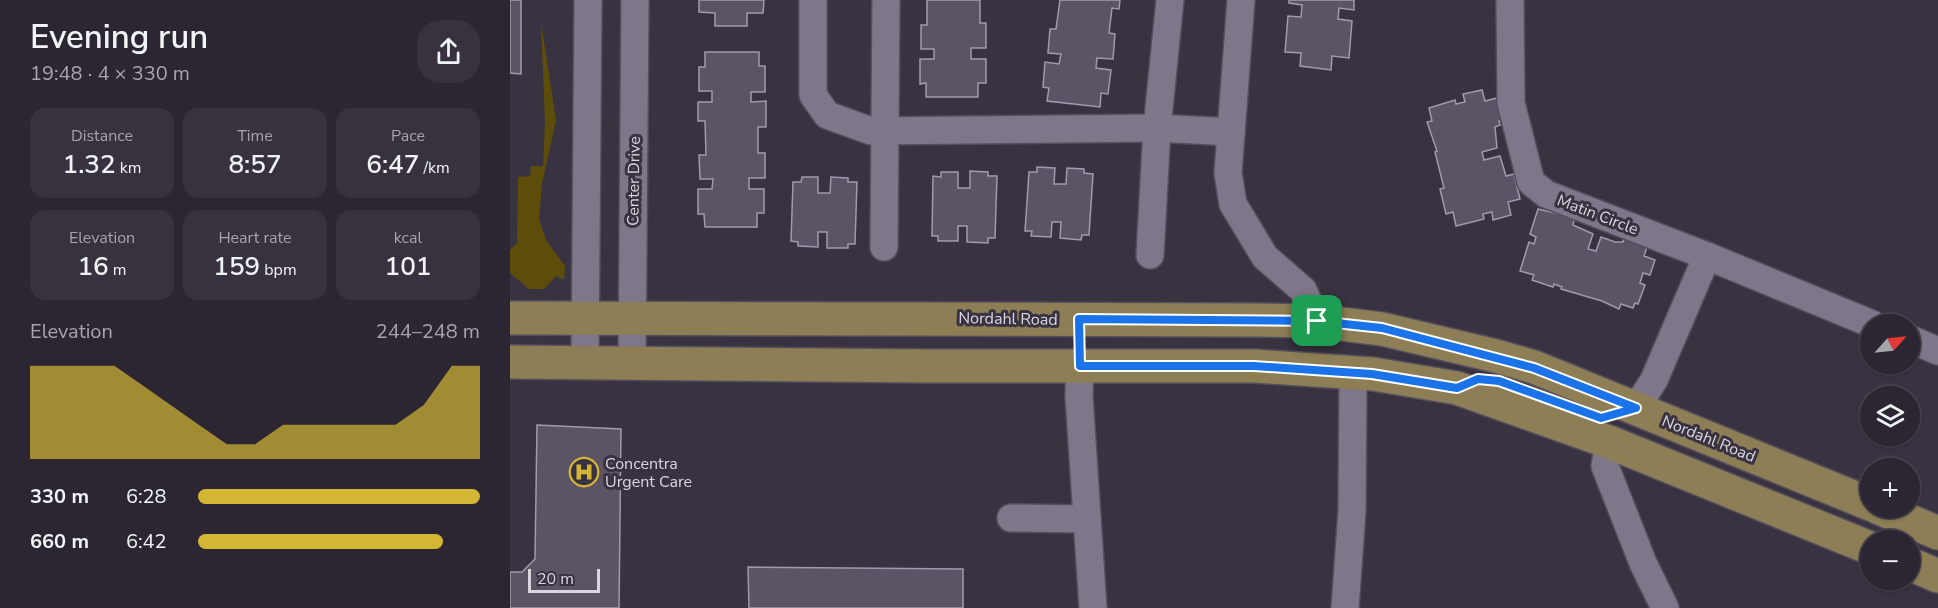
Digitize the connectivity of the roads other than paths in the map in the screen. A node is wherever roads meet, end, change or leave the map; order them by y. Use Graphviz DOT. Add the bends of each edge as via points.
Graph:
graph roads {
  1 [pos="588,0"];
  2 [pos="635,0"];
  3 [pos="813,0"];
  4 [pos="886,0"];
  5 [pos="1170,0"];
  6 [pos="1241,0"];
  7 [pos="1510,0"];
  8 [pos="1157,128"];
  9 [pos="885,131"];
  10 [pos="1231,132"];
  11 [pos="884,247"];
  12 [pos="1150,255"];
  13 [pos="1707,256"];
  14 [pos="510,318"];
  15 [pos="585,319"];
  16 [pos="633,319"];
  17 [pos="1079,319"];
  18 [pos="1860,319"];
  19 [pos="1317,321"];
  20 [pos="1920,343"];
  21 [pos="1938,351"];
  22 [pos="510,362"];
  23 [pos="585,362"];
  24 [pos="632,362"];
  25 [pos="1080,366"];
  26 [pos="1353,373"];
  27 [pos="1457,388"];
  28 [pos="1636,408"];
  29 [pos="1609,442"];
  30 [pos="1817,481"];
  31 [pos="1860,500"];
  32 [pos="1011,518"];
  33 [pos="1903,518"];
  34 [pos="1087,519"];
  35 [pos="1938,533"];
  36 [pos="1860,544"];
  37 [pos="1920,568"];
  38 [pos="1938,576"];
  39 [pos="1093,608"];
  40 [pos="1345,608"];
  41 [pos="1665,608"];
  1 -- 15 [label="street"];
  2 -- 16 [label="street, Center Drive"];
  3 -- 9 [label="street" via="813,95 826,114 871,131"];
  4 -- 9 [label="street"];
  5 -- 8 [label="street"];
  6 -- 10 [label="street"];
  7 -- 13 [label="street, Matin Circle" via="1511,103 1531,182 1546,194"];
  8 -- 9 [label="street"];
  8 -- 10 [label="street"];
  8 -- 12 [label="street"];
  9 -- 11 [label="street"];
  10 -- 19 [label="street" via="1228,173 1233,204 1265,257 1302,290"];
  13 -- 18 [label="street, Matin Circle"];
  13 -- 28 [label="street" via="1654,380"];
  14 -- 15 [label="main road, Nordahl Road"];
  15 -- 16 [label="main road, Nordahl Road"];
  15 -- 23 [label="street"];
  16 -- 17 [label="main road, Nordahl Road"];
  16 -- 24 [label="street, Center Drive"];
  17 -- 19 [label="main road, Nordahl Road"];
  17 -- 25 [label="main road"];
  19 -- 28 [label="main road, Nordahl Road" via="1382,328 1496,356"];
  20 -- 21 [label="street"];
  22 -- 23 [label="main road"];
  23 -- 24 [label="main road"];
  24 -- 25 [label="main road"];
  25 -- 26 [label="main road" via="1254,366"];
  25 -- 34 [label="street"];
  26 -- 27 [label="main road"];
  26 -- 40 [label="street" via="1352,511"];
  27 -- 28 [label="main road" via="1478,379 1499,381 1601,418"];
  27 -- 29 [label="main road"];
  28 -- 30 [label="main road, Nordahl Road"];
  29 -- 30 [label="main road" via="1660,436 1780,490"];
  29 -- 36 [label="main road"];
  29 -- 41 [label="street" via="1605,466"];
  30 -- 31 [label="main road, Nordahl Road"];
  32 -- 34 [label="street"];
  33 -- 35 [label="main road"];
  34 -- 39 [label="street"];
  37 -- 38 [label="main road"];
}
